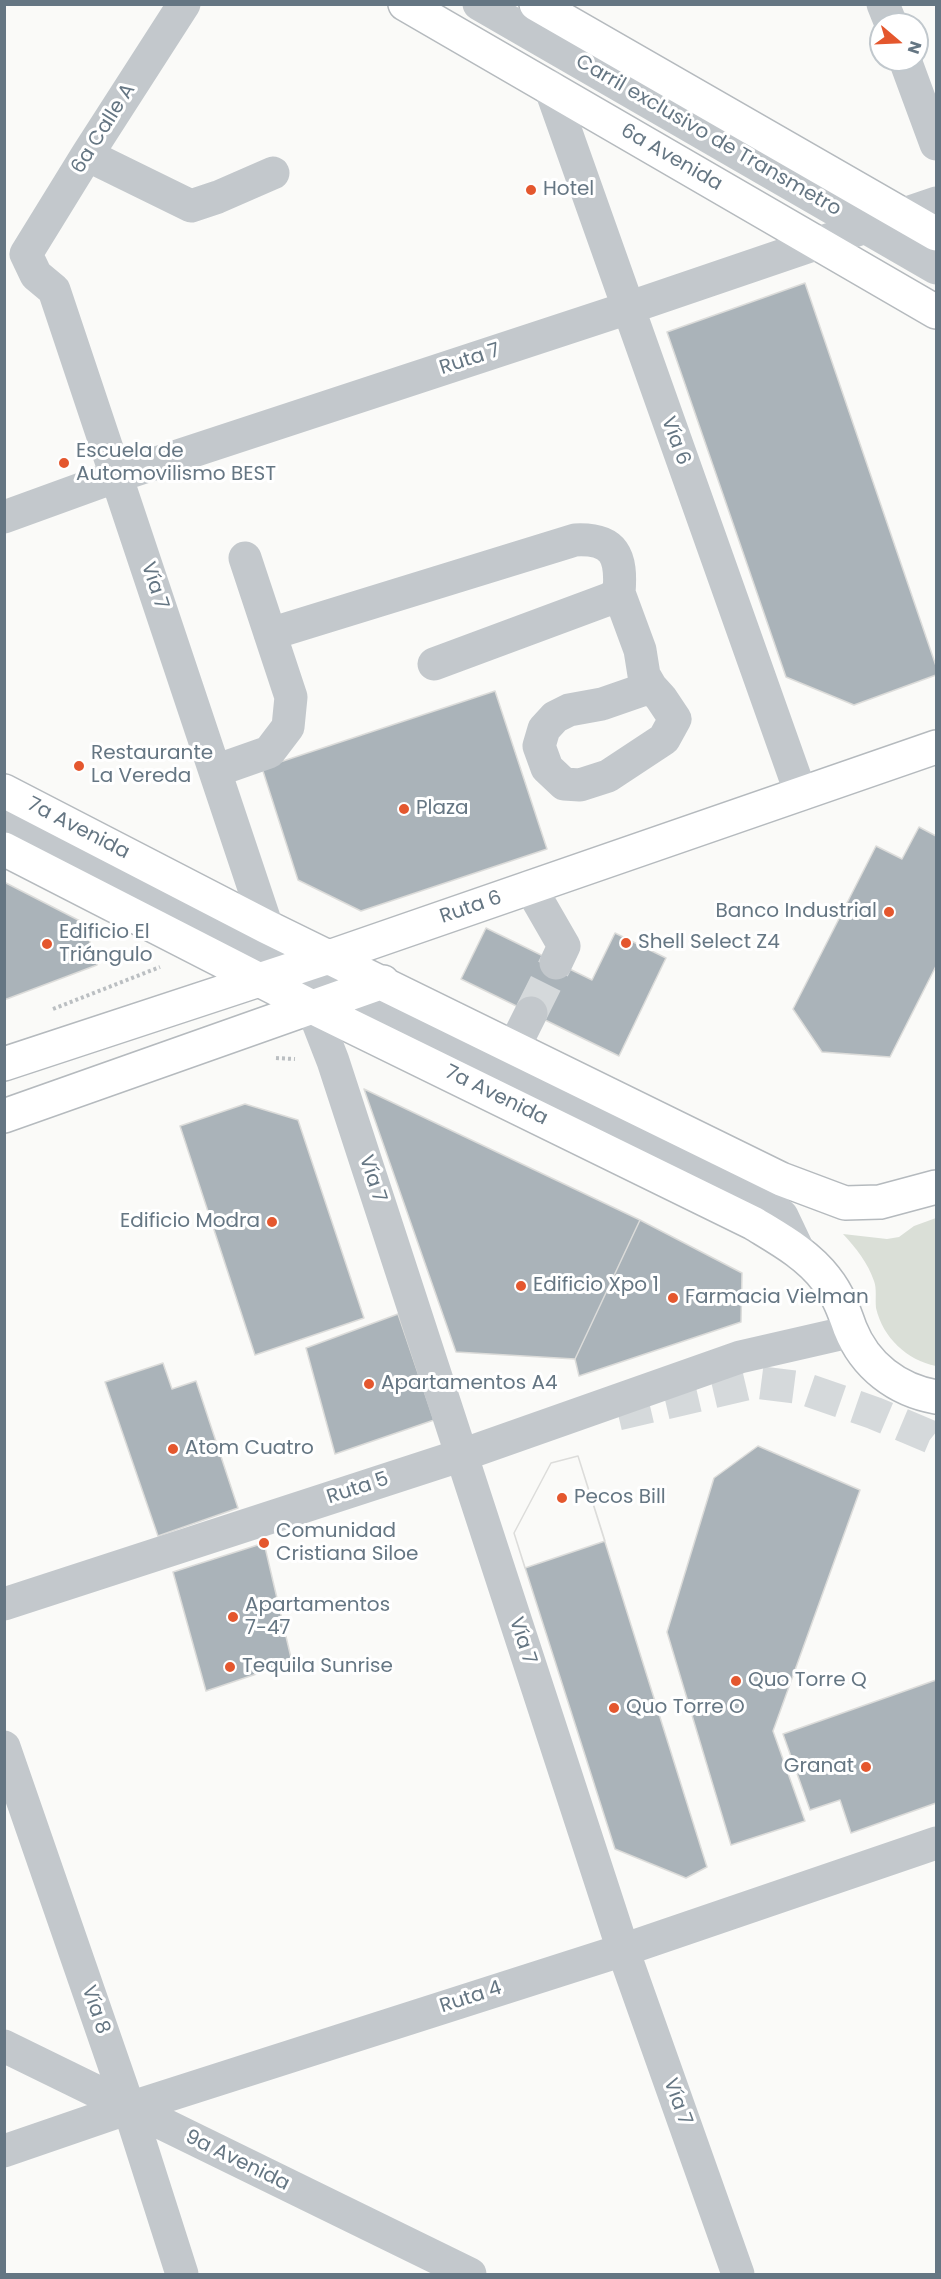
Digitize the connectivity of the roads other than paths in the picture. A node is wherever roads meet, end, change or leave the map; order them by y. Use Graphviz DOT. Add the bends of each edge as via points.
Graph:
graph roads {
  1 [pos="184,4"];
  2 [pos="405,4"];
  3 [pos="479,4"];
  4 [pos="536,4"];
  5 [pos="909,72"];
  6 [pos="550,87"];
  7 [pos="936,144"];
  8 [pos="87,155"];
  9 [pos="273,173"];
  10 [pos="936,203"];
  11 [pos="904,215"];
  12 [pos="865,227"];
  13 [pos="936,234"];
  14 [pos="818,243"];
  15 [pos="26,254"];
  16 [pos="936,268"];
  17 [pos="628,308"];
  18 [pos="936,312"];
  19 [pos="117,476"];
  20 [pos="4,518"];
  21 [pos="245,558"];
  22 [pos="619,592"];
  23 [pos="270,634"];
  24 [pos="434,664"];
  25 [pos="651,687"];
  26 [pos="936,747"];
  27 [pos="215,771"];
  28 [pos="4,791"];
  29 [pos="801,794"];
  30 [pos="4,819"];
  31 [pos="4,849"];
  32 [pos="530,887"];
  33 [pos="267,927"];
  34 [pos="329,957"];
  35 [pos="556,963"];
  36 [pos="297,967"];
  37 [pos="261,979"];
  38 [pos="383,982"];
  39 [pos="348,993"];
  40 [pos="312,1006"];
  41 [pos="531,1013"];
  42 [pos="514,1047"];
  43 [pos="4,1064"];
  44 [pos="4,1116"];
  45 [pos="936,1187"];
  46 [pos="829,1198"];
  47 [pos="767,1202"];
  48 [pos="800,1254"];
  49 [pos="850,1329"];
  50 [pos="936,1396"];
  51 [pos="618,1414"];
  52 [pos="574,1416"];
  53 [pos="462,1455"];
  54 [pos="4,1604"];
  55 [pos="4,1747"];
  56 [pos="936,1843"];
  57 [pos="622,1950"];
  58 [pos="4,2046"];
  59 [pos="129,2108"];
  60 [pos="4,2151"];
  61 [pos="182,2274"];
  62 [pos="470,2274"];
  63 [pos="738,2274"];
  1 -- 8 [label="street, 6a Calle A"];
  2 -- 6 [label="main road, 6a Avenida"];
  3 -- 12 [label="street, Carril exclusivo de Transmetro"];
  4 -- 11 [label="main road"];
  5 -- 7 [label="street"];
  6 -- 14 [label="main road, 6a Avenida"];
  6 -- 17 [label="street, Vía 6"];
  8 -- 9 [label="street" via="191,206"];
  8 -- 15 [label="street, 6a Calle A"];
  10 -- 11 [label="street, Ruta 7"];
  11 -- 12 [label="street, Ruta 7"];
  11 -- 13 [label="main road"];
  12 -- 14 [label="street, Ruta 7"];
  12 -- 16 [label="street, Carril exclusivo de Transmetro"];
  14 -- 17 [label="street, Ruta 7"];
  14 -- 18 [label="main road, 6a Avenida"];
  15 -- 19 [label="street, Vía 7" via="36,275 54,290"];
  17 -- 19 [label="street, Ruta 7"];
  17 -- 29 [label="street, Vía 6"];
  19 -- 20 [label="street, Ruta 7"];
  19 -- 27 [label="street, Vía 7"];
  21 -- 23 [label="street"];
  22 -- 23 [label="street" via="618,558 592,539 575,540"];
  22 -- 24 [label="street"];
  22 -- 25 [label="street"];
  23 -- 27 [label="street" via="291,698 288,727 269,752"];
  26 -- 29 [label="main road, Ruta 6"];
  27 -- 33 [label="street, Vía 7"];
  28 -- 33 [label="main road, 7a Avenida"];
  29 -- 32 [label="main road, Ruta 6"];
  30 -- 36 [label="street"];
  31 -- 37 [label="main road, 7a Avenida"];
  32 -- 34 [label="main road, Ruta 6"];
  32 -- 35 [label="street" via="564,946"];
  33 -- 34 [label="main road, 7a Avenida"];
  34 -- 36 [label="main road, Ruta 6"];
  34 -- 38 [label="main road, 7a Avenida"];
  36 -- 37 [label="main road, Ruta 6"];
  36 -- 39 [label="street"];
  37 -- 40 [label="main road, 7a Avenida"];
  37 -- 43 [label="main road, Ruta 6"];
  38 -- 39 [label="main road"];
  38 -- 42 [label="main road, 7a Avenida"];
  39 -- 40 [label="main road"];
  39 -- 47 [label="street"];
  40 -- 44 [label="main road"];
  40 -- 48 [label="main road, 7a Avenida" via="753,1223"];
  40 -- 53 [label="street, Vía 7"];
  41 -- 42 [label="street"];
  42 -- 46 [label="main road, 7a Avenida" via="781,1179"];
  45 -- 46 [label="main road, 7a Avenida" via="879,1202 845,1203"];
  46 -- 47 [label="street" via="805,1203"];
  47 -- 48 [label="street" via="782,1216"];
  48 -- 49 [label="main road, 7a Avenida" via="828,1281"];
  49 -- 50 [label="main road, 7a Avenida" via="874,1366 886,1376 904,1388"];
  49 -- 52 [label="street, Ruta 5" via="740,1357"];
  51 -- 52 [label="street, Ruta 5"];
  52 -- 53 [label="street, Ruta 5"];
  53 -- 54 [label="street, Ruta 5"];
  53 -- 57 [label="street, Vía 7"];
  55 -- 59 [label="street, Vía 8"];
  56 -- 57 [label="street, Ruta 4"];
  57 -- 59 [label="street, Ruta 4"];
  57 -- 63 [label="street, Vía 7"];
  58 -- 59 [label="street, 9a Avenida"];
  59 -- 60 [label="street, Ruta 4"];
  59 -- 61 [label="street, Vía 8"];
  59 -- 62 [label="street, 9a Avenida"];
}
